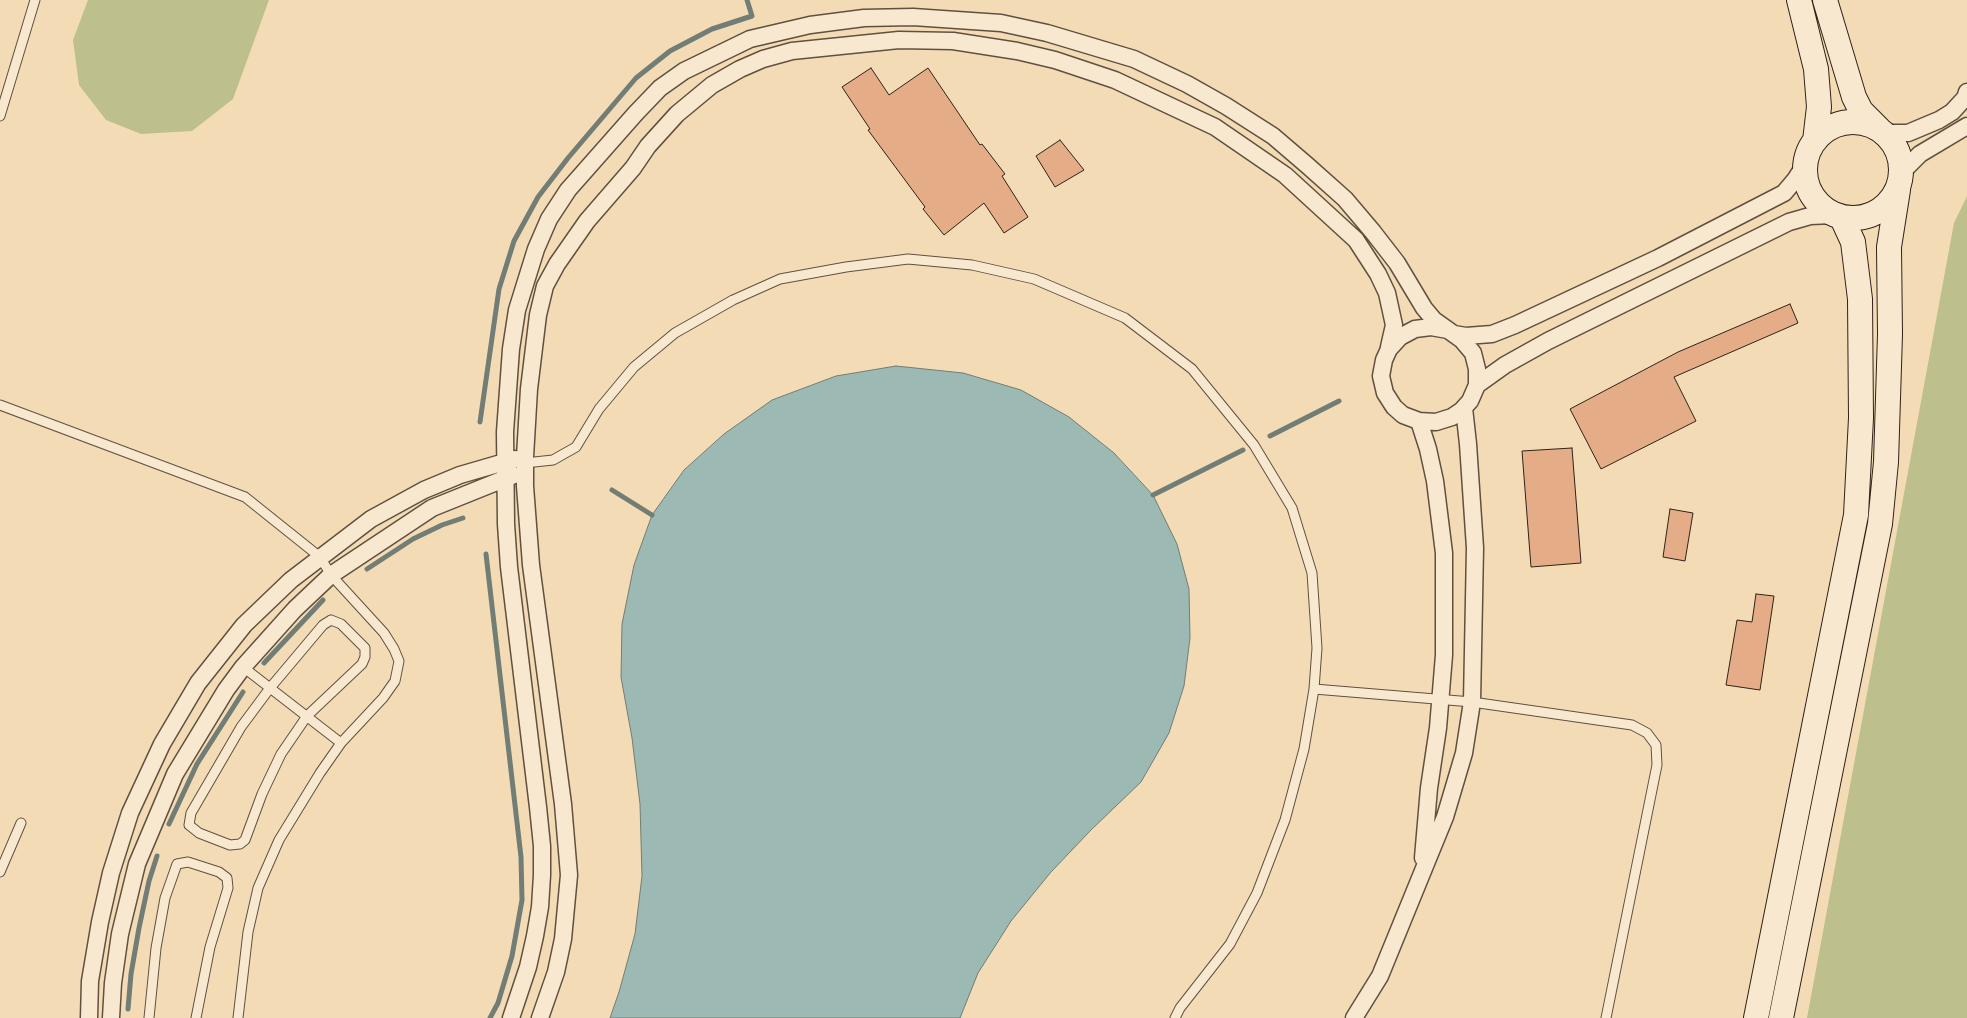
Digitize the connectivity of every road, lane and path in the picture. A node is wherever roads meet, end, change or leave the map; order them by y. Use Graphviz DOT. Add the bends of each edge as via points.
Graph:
graph roads {
  1 [pos="35,0"];
  2 [pos="1799,0"];
  3 [pos="1825,0"];
  4 [pos="1967,92"];
  5 [pos="0,116"];
  6 [pos="1967,126"];
  7 [pos="1881,131"];
  8 [pos="1815,141"];
  9 [pos="1804,166"];
  10 [pos="1899,181"];
  11 [pos="1838,216"];
  12 [pos="1451,332"];
  13 [pos="1389,349"];
  14 [pos="1477,385"];
  15 [pos="0,405"];
  16 [pos="1464,408"];
  17 [pos="1419,421"];
  18 [pos="525,464"];
  19 [pos="505,470"];
  20 [pos="320,557"];
  21 [pos="331,575"];
  22 [pos="243,667"];
  23 [pos="270,688"];
  24 [pos="1314,690"];
  25 [pos="1440,700"];
  26 [pos="1472,702"];
  27 [pos="307,716"];
  28 [pos="341,742"];
  29 [pos="21,822"];
  30 [pos="1422,870"];
  31 [pos="0,872"];
  32 [pos="89,1018"];
  33 [pos="111,1018"];
  34 [pos="149,1018"];
  35 [pos="196,1018"];
  36 [pos="238,1018"];
  37 [pos="511,1018"];
  38 [pos="540,1018"];
  39 [pos="1175,1018"];
  40 [pos="1354,1018"];
  41 [pos="1606,1018"];
  42 [pos="1756,1018"];
  43 [pos="1781,1018"];
  1 -- 5 [label="lane"];
  2 -- 8 [label="street" via="1816,69 1819,107"];
  3 -- 7 [label="street" via="1854,97 1861,111"];
  4 -- 7 [label="street" via="1952,112 1939,120 1908,132"];
  6 -- 10 [label="street" via="1920,154"];
  7 -- 8 [label="street" via="1855,121 1823,131"];
  7 -- 10 [label="street" via="1892,141 1900,156"];
  8 -- 9 [label="street" via="1808,149"];
  9 -- 11 [label="street" via="1805,183 1812,198"];
  9 -- 12 [label="street" via="1784,192 1658,258 1492,334 1466,336"];
  10 -- 11 [label="street" via="1888,203 1876,213 1859,218"];
  10 -- 43 [label="street" via="1889,247 1886,462 1880,524"];
  11 -- 14 [label="street" via="1810,216 1789,222 1548,341 1505,364"];
  11 -- 42 [label="street" via="1853,242 1860,299 1861,418 1856,515"];
  12 -- 13 [label="street" via="1431,327 1415,329 1400,337"];
  12 -- 14 [label="street" via="1473,353"];
  12 -- 19 [label="street" via="1424,308 1397,263 1345,198 1273,136 1187,84 1134,59 1047,33 1002,24 913,17 864,18 810,25 750,39 684,71 660,88 568,190 549,218 517,310 507,387"];
  13 -- 17 [label="street" via="1381,376 1385,392 1399,411"];
  13 -- 18 [label="street" via="1394,325 1387,293 1356,240 1285,175 1215,127 1115,80 1017,51 953,41 899,40 792,51 740,69 712,85 677,114 587,221 556,264 545,286 532,352"];
  14 -- 16 [label="street"];
  15 -- 20 [label="lane" via="245,497"];
  16 -- 17 [label="street" via="1452,417 1436,422"];
  16 -- 26 [label="street" via="1475,548"];
  17 -- 25 [label="street" via="1435,481 1444,553 1444,654"];
  18 -- 19 [label="street"];
  18 -- 24 [label="lane" via="553,460 576,447 599,409 634,366 675,333 733,300 780,279 908,259 972,265 1034,279 1125,318 1192,369 1254,445 1292,508 1312,573 1317,648"];
  18 -- 38 [label="street" via="531,565 563,804 569,875 558,964"];
  19 -- 20 [label="street" via="460,475 424,490 371,519"];
  19 -- 21 [label="street" via="432,508"];
  19 -- 37 [label="street" via="509,567 542,846 540,906 535,936"];
  20 -- 21 [label="lane"];
  20 -- 32 [label="street" via="244,625 198,683 162,744 130,813 111,873 90,981"];
  21 -- 22 [label="street" via="295,609"];
  21 -- 28 [label="lane" via="384,633 399,661 390,690"];
  22 -- 23 [label="lane"];
  22 -- 33 [label="street" via="175,774 137,864 120,934"];
  23 -- 27 [label="lane"];
  23 -- 27 [label="lane" via="323,625 331,620 340,624 364,648 366,657"];
  23 -- 27 [label="lane" via="241,727 191,813 189,825 199,833 230,845 245,840 281,754"];
  24 -- 25 [label="lane"];
  24 -- 39 [label="lane" via="1304,749 1285,820 1257,893 1230,944"];
  25 -- 26 [label="lane"];
  25 -- 30 [label="street"];
  26 -- 30 [label="street" via="1464,753 1446,817"];
  26 -- 41 [label="lane" via="1632,725 1647,733 1656,745 1657,765"];
  27 -- 28 [label="lane"];
  28 -- 36 [label="lane" via="279,840 258,888 248,932"];
  29 -- 31 [label="lane"];
  30 -- 40 [label="street" via="1380,976"];
  34 -- 35 [label="lane" via="165,898 177,864 188,862 219,872 227,878 228,888 210,947"];
}
